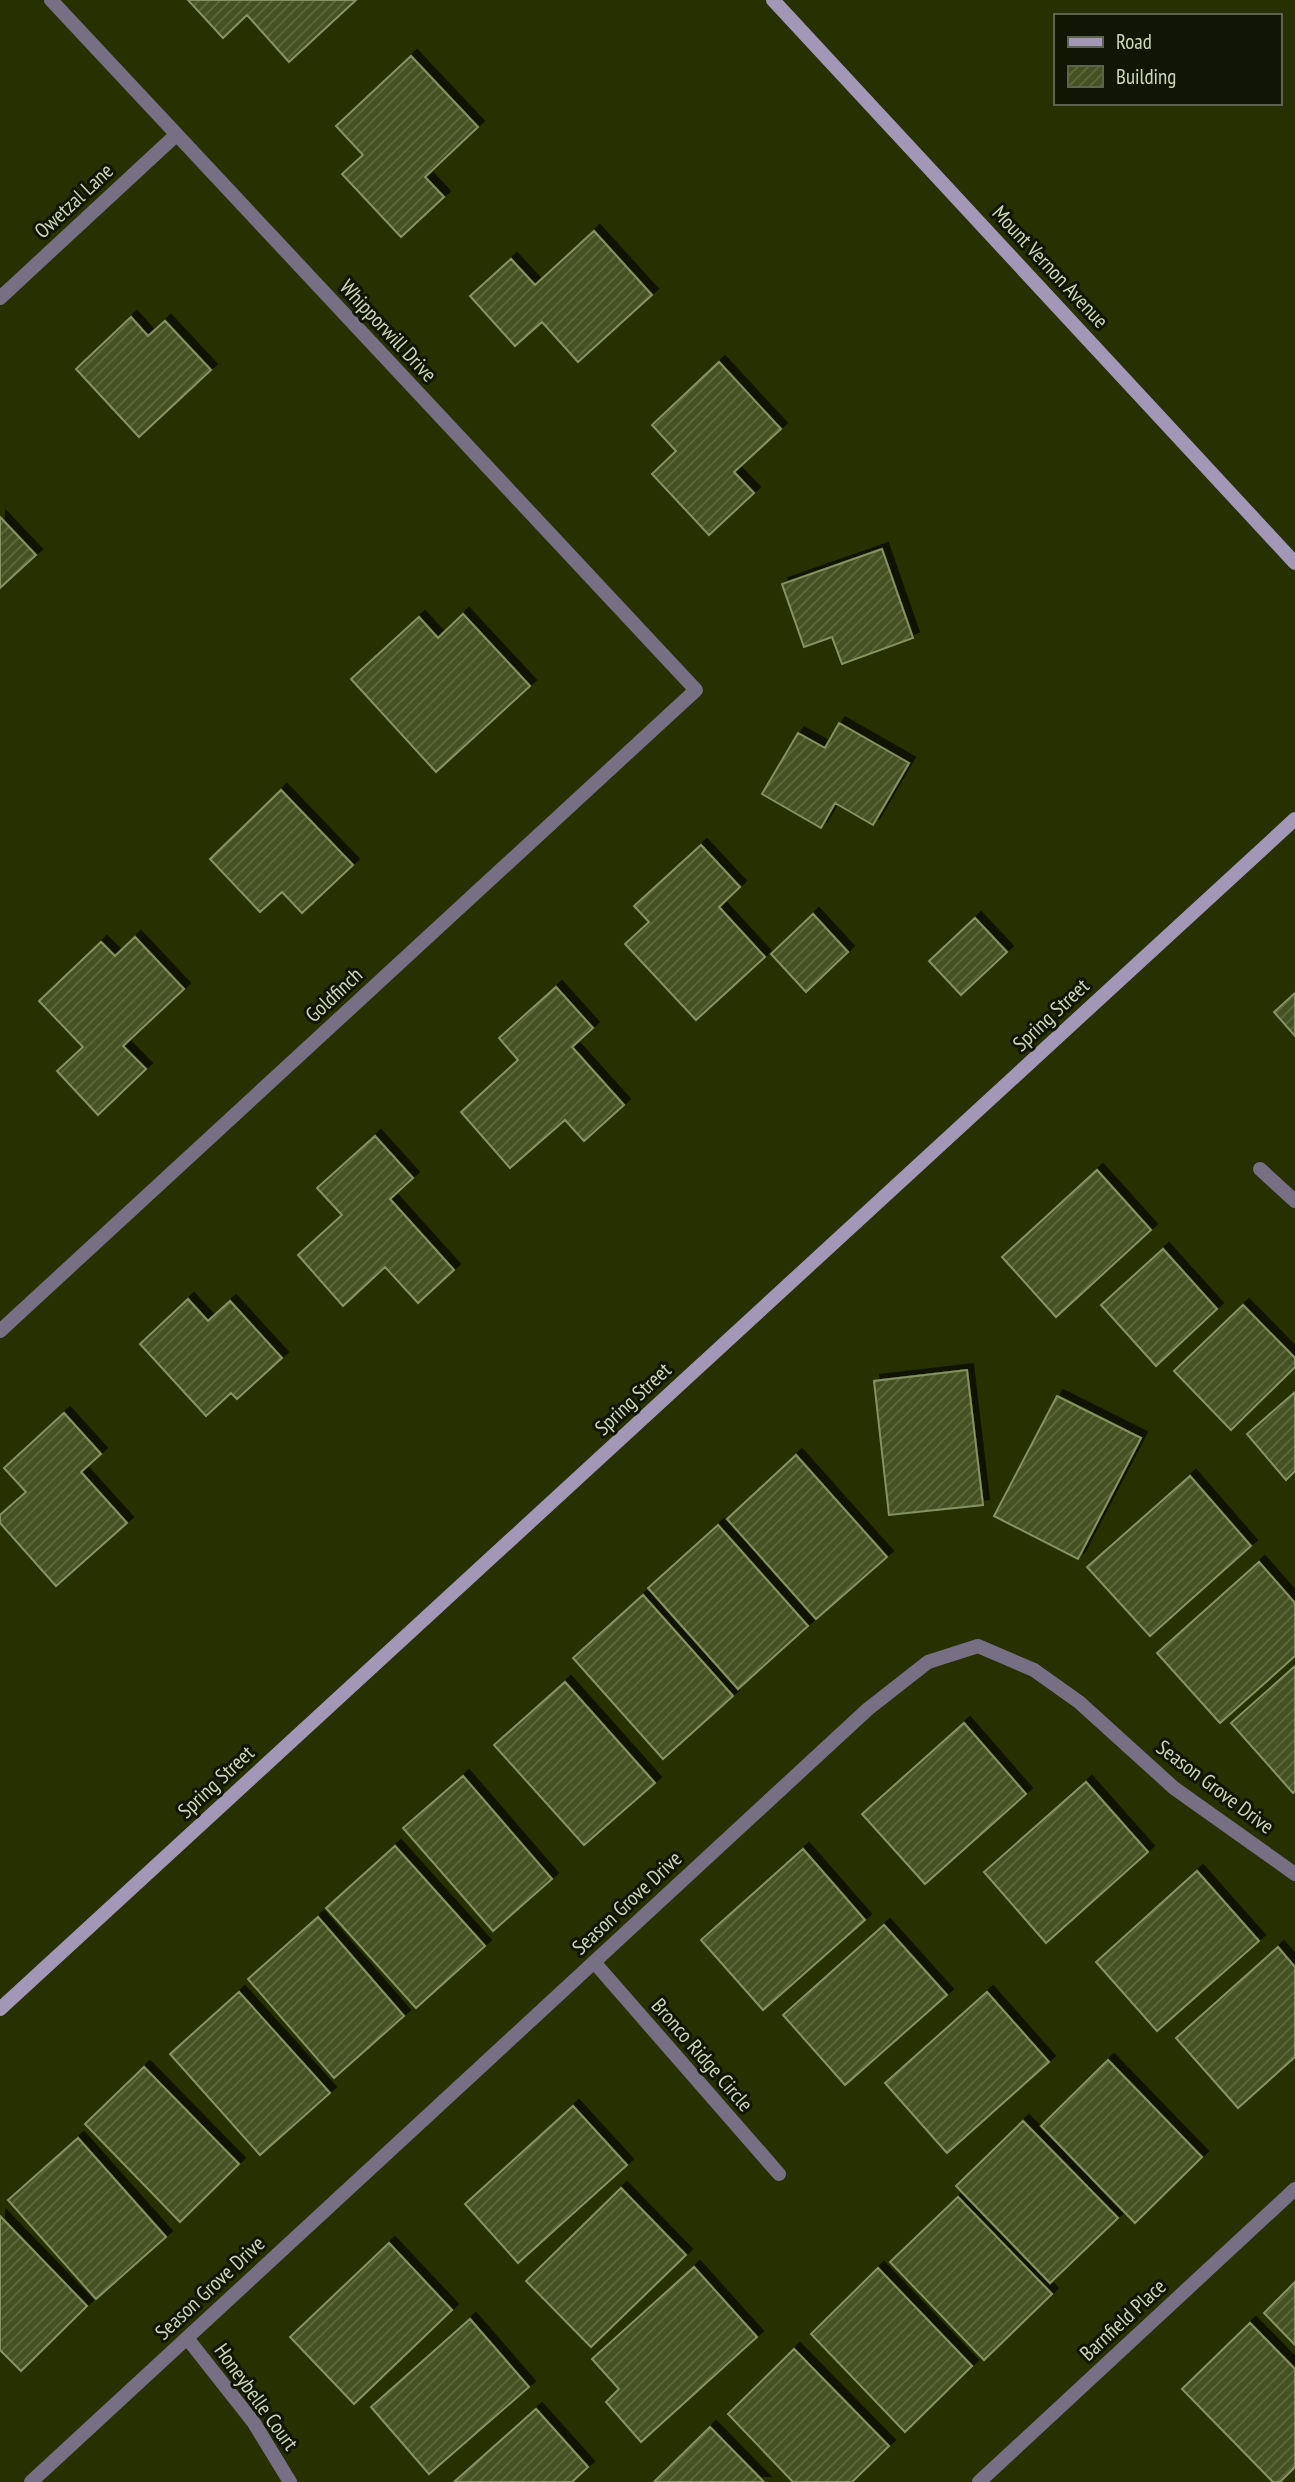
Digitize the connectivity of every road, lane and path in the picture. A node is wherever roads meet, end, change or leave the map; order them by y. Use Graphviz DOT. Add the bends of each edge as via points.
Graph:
graph roads {
  1 [pos="51,0"];
  2 [pos="773,0"];
  3 [pos="176,135"];
  4 [pos="0,298"];
  5 [pos="1295,563"];
  6 [pos="696,690"];
  7 [pos="1295,819"];
  8 [pos="1260,1169"];
  9 [pos="1295,1201"];
  10 [pos="0,1331"];
  11 [pos="1295,1874"];
  12 [pos="594,1962"];
  13 [pos="0,2009"];
  14 [pos="779,2174"];
  15 [pos="1295,2189"];
  16 [pos="187,2338"];
  17 [pos="31,2482"];
  18 [pos="290,2482"];
  19 [pos="979,2482"];
  1 -- 3 [label="street, Whipporwill Drive"];
  2 -- 5 [label="street, Mount Vernon Avenue"];
  3 -- 4 [label="street, Owetzal Lane"];
  3 -- 6 [label="street, Whipporwill Drive"];
  6 -- 10 [label="street, Goldfinch"];
  7 -- 13 [label="street, Spring Street"];
  8 -- 9 [label="street"];
  11 -- 12 [label="street, Season Grove Drive" via="1174,1788 1079,1702 1034,1670 978,1646 928,1662 868,1709"];
  12 -- 14 [label="street, Bronco Ridge Circle"];
  12 -- 16 [label="street, Season Grove Drive"];
  15 -- 19 [label="street, Barnfield Place"];
  16 -- 17 [label="street, Season Grove Drive"];
  16 -- 18 [label="street, Honeybelle Court" via="254,2423"];
}
